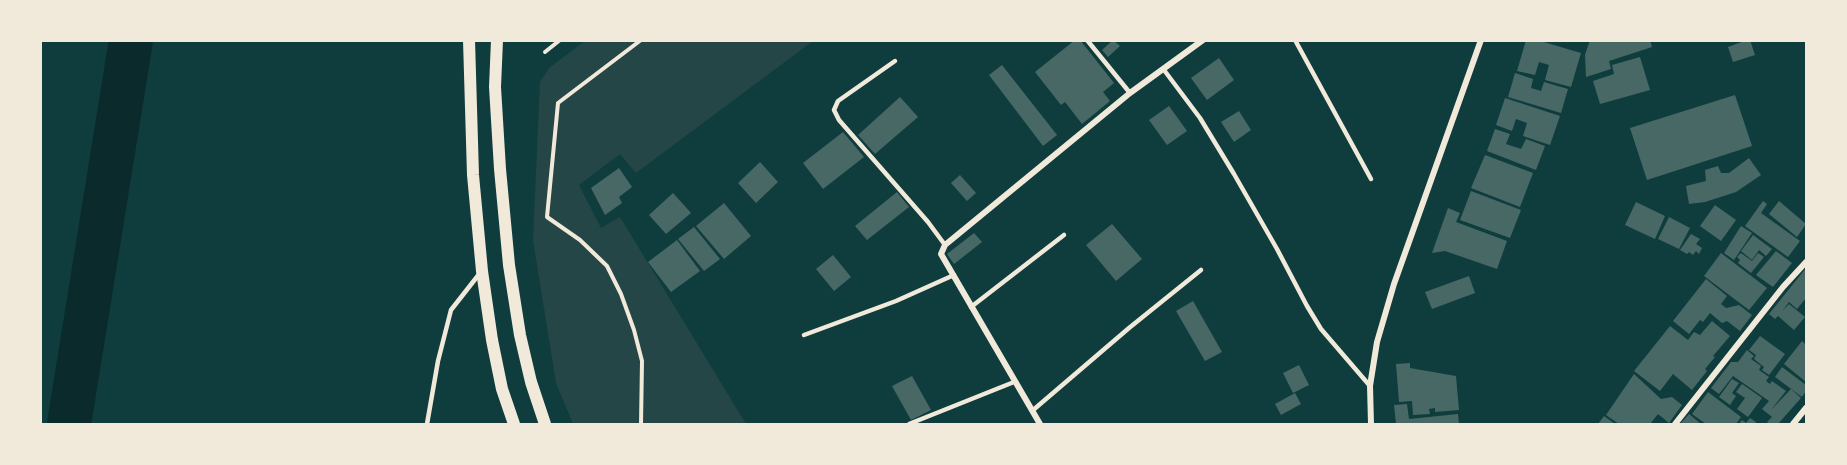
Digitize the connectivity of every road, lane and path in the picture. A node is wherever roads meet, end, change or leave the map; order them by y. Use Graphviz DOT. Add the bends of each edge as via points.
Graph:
graph roads {
  1 [pos="469,40"];
  2 [pos="497,40"];
  3 [pos="560,40"];
  4 [pos="641,40"];
  5 [pos="1087,40"];
  6 [pos="1203,40"];
  7 [pos="1295,40"];
  8 [pos="1481,40"];
  9 [pos="545,52"];
  10 [pos="895,61"];
  11 [pos="1164,70"];
  12 [pos="1130,93"];
  13 [pos="1371,179"];
  14 [pos="1064,235"];
  15 [pos="945,244"];
  16 [pos="1806,262"];
  17 [pos="1201,270"];
  18 [pos="482,271"];
  19 [pos="954,275"];
  20 [pos="971,307"];
  21 [pos="804,334"];
  22 [pos="1014,382"];
  23 [pos="1370,386"];
  24 [pos="1806,408"];
  25 [pos="1032,411"];
  26 [pos="427,424"];
  27 [pos="514,424"];
  28 [pos="545,424"];
  29 [pos="641,424"];
  30 [pos="909,424"];
  31 [pos="1040,424"];
  32 [pos="1371,424"];
  33 [pos="1675,424"];
  34 [pos="1793,424"];
  1 -- 18 [label="main road" via="473,175"];
  2 -- 28 [label="main road" via="496,99 509,265 520,335"];
  3 -- 9 [label="path"];
  4 -- 29 [label="path" via="558,103 548,217 607,266 621,294 642,361"];
  5 -- 12 [label="lane"];
  6 -- 11 [label="street"];
  7 -- 13 [label="lane"];
  8 -- 23 [label="street" via="1394,284 1377,342"];
  10 -- 15 [label="lane" via="838,101 834,110"];
  11 -- 12 [label="street"];
  11 -- 23 [label="lane" via="1200,118 1234,174 1321,329"];
  12 -- 15 [label="street"];
  14 -- 20 [label="lane"];
  15 -- 19 [label="street" via="941,254"];
  16 -- 33 [label="street"];
  17 -- 25 [label="lane"];
  18 -- 26 [label="lane" via="451,310"];
  18 -- 27 [label="main road" via="502,389"];
  19 -- 20 [label="street"];
  19 -- 21 [label="lane"];
  20 -- 22 [label="street"];
  22 -- 25 [label="street"];
  22 -- 30 [label="lane"];
  23 -- 32 [label="street"];
  24 -- 34 [label="street"];
  25 -- 31 [label="street"];
}
